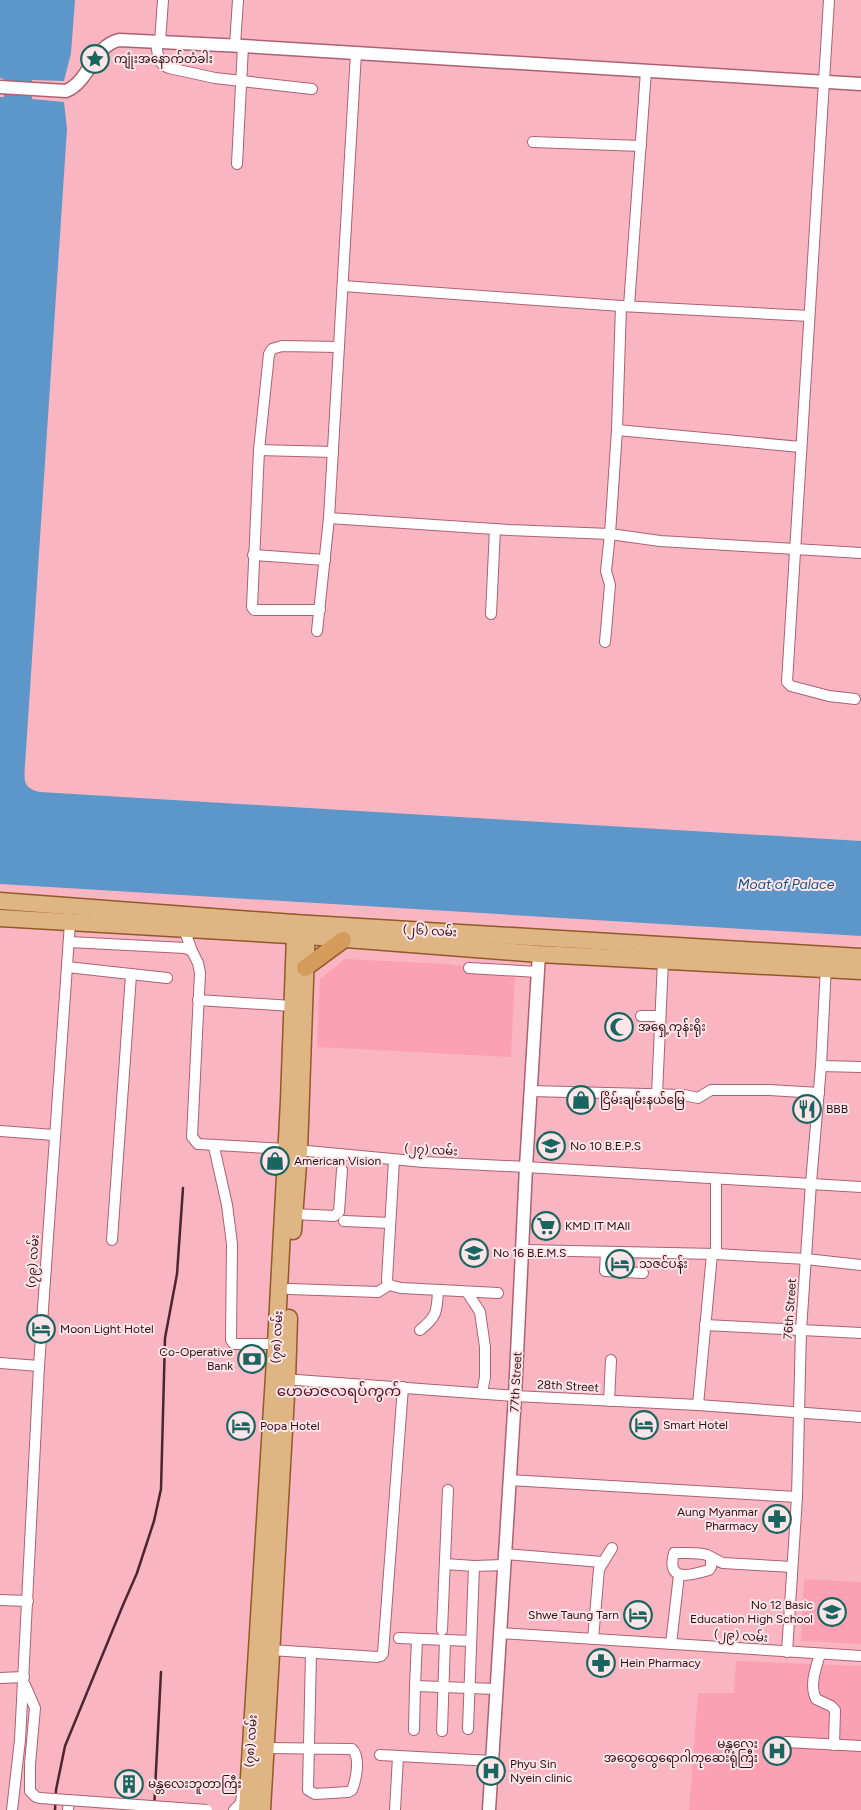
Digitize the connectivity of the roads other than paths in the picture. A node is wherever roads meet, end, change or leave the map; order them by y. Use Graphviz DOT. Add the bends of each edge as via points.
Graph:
graph roads {
  1 [pos="163,0"];
  2 [pos="238,0"];
  3 [pos="829,0"];
  4 [pos="158,42"];
  5 [pos="239,46"];
  6 [pos="356,53"];
  7 [pos="646,71"];
  8 [pos="242,81"];
  9 [pos="824,82"];
  10 [pos="861,84"];
  11 [pos="0,87"];
  12 [pos="312,89"];
  13 [pos="533,142"];
  14 [pos="641,146"];
  15 [pos="237,164"];
  16 [pos="343,286"];
  17 [pos="625,306"];
  18 [pos="809,316"];
  19 [pos="339,347"];
  20 [pos="617,430"];
  21 [pos="801,446"];
  22 [pos="258,450"];
  23 [pos="333,452"];
  24 [pos="329,518"];
  25 [pos="495,529"];
  26 [pos="610,534"];
  27 [pos="796,548"];
  28 [pos="861,553"];
  29 [pos="253,555"];
  30 [pos="325,560"];
  31 [pos="320,610"];
  32 [pos="491,614"];
  33 [pos="317,632"];
  34 [pos="605,642"];
  35 [pos="855,699"];
  36 [pos="0,901"];
  37 [pos="0,918"];
  38 [pos="70,923"];
  39 [pos="184,929"];
  40 [pos="301,930"];
  41 [pos="343,940"];
  42 [pos="69,942"];
  43 [pos="192,950"];
  44 [pos="538,954"];
  45 [pos="861,957"];
  46 [pos="663,962"];
  47 [pos="826,962"];
  48 [pos="67,967"];
  49 [pos="305,968"];
  50 [pos="468,968"];
  51 [pos="861,971"];
  52 [pos="538,972"];
  53 [pos="131,975"];
  54 [pos="167,978"];
  55 [pos="198,1000"];
  56 [pos="292,1006"];
  57 [pos="640,1016"];
  58 [pos="660,1016"];
  59 [pos="821,1066"];
  60 [pos="861,1067"];
  61 [pos="531,1091"];
  62 [pos="819,1093"];
  63 [pos="656,1094"];
  64 [pos="0,1131"];
  65 [pos="54,1135"];
  66 [pos="214,1147"];
  67 [pos="292,1150"];
  68 [pos="394,1160"];
  69 [pos="526,1166"];
  70 [pos="342,1170"];
  71 [pos="716,1179"];
  72 [pos="811,1183"];
  73 [pos="861,1187"];
  74 [pos="294,1214"];
  75 [pos="344,1221"];
  76 [pos="390,1223"];
  77 [pos="112,1240"];
  78 [pos="522,1250"];
  79 [pos="606,1252"];
  80 [pos="714,1254"];
  81 [pos="806,1259"];
  82 [pos="861,1265"];
  83 [pos="643,1273"];
  84 [pos="389,1285"];
  85 [pos="289,1289"];
  86 [pos="438,1291"];
  87 [pos="467,1292"];
  88 [pos="498,1294"];
  89 [pos="705,1325"];
  90 [pos="420,1330"];
  91 [pos="800,1330"];
  92 [pos="861,1333"];
  93 [pos="276,1344"];
  94 [pos="612,1360"];
  95 [pos="0,1363"];
  96 [pos="39,1366"];
  97 [pos="281,1379"];
  98 [pos="403,1387"];
  99 [pos="482,1393"];
  100 [pos="515,1396"];
  101 [pos="609,1401"];
  102 [pos="698,1405"];
  103 [pos="800,1414"];
  104 [pos="861,1417"];
  105 [pos="510,1480"];
  106 [pos="448,1490"];
  107 [pos="797,1497"];
  108 [pos="612,1548"];
  109 [pos="711,1557"];
  110 [pos="505,1560"];
  111 [pos="602,1562"];
  112 [pos="445,1564"];
  113 [pos="474,1566"];
  114 [pos="792,1567"];
  115 [pos="679,1575"];
  116 [pos="0,1600"];
  117 [pos="28,1601"];
  118 [pos="499,1633"];
  119 [pos="443,1635"];
  120 [pos="399,1638"];
  121 [pos="417,1639"];
  122 [pos="593,1639"];
  123 [pos="471,1641"];
  124 [pos="671,1644"];
  125 [pos="271,1650"];
  126 [pos="787,1652"];
  127 [pos="311,1653"];
  128 [pos="820,1654"];
  129 [pos="861,1656"];
  130 [pos="0,1678"];
  131 [pos="23,1680"];
  132 [pos="415,1686"];
  133 [pos="443,1687"];
  134 [pos="468,1689"];
  135 [pos="496,1689"];
  136 [pos="253,1712"];
  137 [pos="468,1729"];
  138 [pos="414,1730"];
  139 [pos="442,1731"];
  140 [pos="786,1742"];
  141 [pos="834,1744"];
  142 [pos="861,1746"];
  143 [pos="267,1748"];
  144 [pos="308,1748"];
  145 [pos="380,1755"];
  146 [pos="398,1756"];
  147 [pos="492,1761"];
  148 [pos="69,1805"];
  149 [pos="12,1810"];
  150 [pos="208,1810"];
  151 [pos="234,1810"];
  152 [pos="247,1810"];
  153 [pos="262,1810"];
  154 [pos="395,1810"];
  155 [pos="489,1810"];
  1 -- 4 [label="street"];
  2 -- 5 [label="street"];
  3 -- 9 [label="street"];
  4 -- 5 [label="street"];
  4 -- 8 [label="street" via="162,66"];
  4 -- 11 [label="street" via="114,41 102,50 73,88 66,91"];
  5 -- 6 [label="street"];
  5 -- 8 [label="street"];
  6 -- 7 [label="street"];
  6 -- 16 [label="street"];
  7 -- 9 [label="street"];
  7 -- 14 [label="street"];
  8 -- 12 [label="street"];
  8 -- 15 [label="street"];
  9 -- 10 [label="street"];
  9 -- 18 [label="street"];
  13 -- 14 [label="street"];
  14 -- 17 [label="street"];
  16 -- 17 [label="street"];
  16 -- 19 [label="street"];
  17 -- 18 [label="street"];
  17 -- 20 [label="street"];
  18 -- 21 [label="street"];
  19 -- 22 [label="street" via="282,346 268,354"];
  19 -- 23 [label="street"];
  20 -- 21 [label="street"];
  20 -- 26 [label="street"];
  21 -- 27 [label="street"];
  22 -- 23 [label="street"];
  22 -- 29 [label="street"];
  23 -- 24 [label="street"];
  24 -- 25 [label="street"];
  24 -- 30 [label="street"];
  25 -- 26 [label="street"];
  25 -- 32 [label="street"];
  26 -- 27 [label="street"];
  26 -- 34 [label="street"];
  27 -- 28 [label="street"];
  27 -- 35 [label="street" via="787,682 791,686 830,696"];
  29 -- 30 [label="street"];
  29 -- 31 [label="street" via="251,602 254,610"];
  30 -- 31 [label="street"];
  31 -- 33 [label="street"];
  36 -- 40 [label="main road, (၂၆) လမ်း"];
  37 -- 38 [label="main road, (၂၆) လမ်း"];
  38 -- 39 [label="main road, (၂၆) လမ်း"];
  38 -- 42 [label="street, (၇၉) လမ်း"];
  39 -- 40 [label="main road, (၂၆) လမ်း"];
  39 -- 43 [label="street, (၂၇) လမ်း"];
  40 -- 41 [label="main road, (၂၆) လမ်း"];
  40 -- 47 [label="main road, (၂၆) လမ်း"];
  40 -- 49 [label="main road, (၇၈) လမ်း"];
  40 -- 56 [label="main road, (၇၈) လမ်း"];
  41 -- 44 [label="main road, (၂၆) လမ်း"];
  41 -- 49 [label="highway"];
  42 -- 43 [label="street"];
  42 -- 48 [label="street, (၇၉) လမ်း"];
  43 -- 55 [label="street, (၂၇) လမ်း" via="200,968"];
  44 -- 46 [label="main road, (၂၆) လမ်း"];
  44 -- 52 [label="street, 77th Street"];
  45 -- 47 [label="main road, (၂၆) လမ်း"];
  46 -- 47 [label="main road, (၂၆) လမ်း"];
  46 -- 58 [label="street"];
  47 -- 51 [label="main road, (၂၆) လမ်း"];
  47 -- 59 [label="street, 76th Street"];
  48 -- 53 [label="street"];
  48 -- 65 [label="street, (၇၉) လမ်း"];
  49 -- 67 [label="main road, (၇၈) လမ်း"];
  50 -- 52 [label="street"];
  52 -- 61 [label="street, 77th Street"];
  53 -- 54 [label="street"];
  53 -- 77 [label="street"];
  55 -- 56 [label="street"];
  55 -- 66 [label="street, (၂၇) လမ်း" via="192,1137 198,1144"];
  56 -- 67 [label="main road, (၇၈) လမ်း"];
  57 -- 58 [label="street"];
  58 -- 63 [label="street"];
  59 -- 60 [label="street"];
  59 -- 62 [label="street, 76th Street"];
  61 -- 63 [label="street"];
  61 -- 69 [label="street, 77th Street"];
  62 -- 63 [label="street" via="711,1090 698,1098"];
  62 -- 72 [label="street, 76th Street"];
  64 -- 65 [label="street"];
  65 -- 96 [label="street, (၇၉) လမ်း"];
  66 -- 67 [label="street, (၂၇) လမ်း"];
  66 -- 93 [label="street" via="232,1244 231,1340 234,1344"];
  67 -- 68 [label="street, (၂၇) လမ်း"];
  67 -- 74 [label="main road, (၇၈) လမ်း"];
  67 -- 93 [label="main road, (၇၈) လမ်း"];
  68 -- 69 [label="street, (၂၇) လမ်း"];
  68 -- 76 [label="street"];
  69 -- 71 [label="street, (၂၇) လမ်း"];
  69 -- 78 [label="street, 77th Street"];
  70 -- 74 [label="street" via="339,1212 334,1216"];
  71 -- 72 [label="street, (၂၇) လမ်း"];
  71 -- 80 [label="street"];
  72 -- 73 [label="street, (၂၇) လမ်း"];
  72 -- 81 [label="street, 76th Street"];
  74 -- 85 [label="main road, (၇၈) လမ်း"];
  75 -- 76 [label="street"];
  76 -- 84 [label="street"];
  78 -- 79 [label="street"];
  78 -- 100 [label="street, 77th Street"];
  79 -- 80 [label="street"];
  79 -- 83 [label="street" via="605,1271"];
  80 -- 81 [label="street"];
  80 -- 89 [label="street"];
  81 -- 82 [label="street"];
  81 -- 91 [label="street, 76th Street"];
  84 -- 85 [label="street" via="378,1292"];
  84 -- 86 [label="street"];
  85 -- 97 [label="main road, (၇၈) လမ်း"];
  86 -- 87 [label="street"];
  86 -- 90 [label="street" via="437,1310 431,1322"];
  87 -- 88 [label="street"];
  87 -- 99 [label="street" via="480,1312 485,1347"];
  89 -- 91 [label="street"];
  89 -- 102 [label="street"];
  91 -- 92 [label="street"];
  91 -- 103 [label="street, 76th Street"];
  93 -- 97 [label="main road, (၇၈) လမ်း"];
  94 -- 101 [label="street"];
  95 -- 96 [label="street"];
  96 -- 117 [label="street, (၇၉) လမ်း"];
  97 -- 98 [label="street, 28th Street"];
  97 -- 125 [label="main road, (၇၈) လမ်း"];
  97 -- 136 [label="main road, (၇၈) လမ်း"];
  98 -- 99 [label="street, 28th Street"];
  98 -- 127 [label="street" via="383,1653 378,1657"];
  99 -- 100 [label="street, 28th Street"];
  100 -- 101 [label="street, 28th Street"];
  100 -- 105 [label="street, 77th Street"];
  101 -- 102 [label="street, 28th Street"];
  102 -- 103 [label="street, 28th Street"];
  103 -- 104 [label="street, 28th Street"];
  103 -- 107 [label="street, 76th Street"];
  105 -- 107 [label="street"];
  105 -- 110 [label="street, 77th Street"];
  106 -- 112 [label="street"];
  107 -- 114 [label="street, 76th Street"];
  108 -- 111 [label="street"];
  109 -- 114 [label="street" via="722,1563"];
  109 -- 115 [label="street" via="709,1570"];
  109 -- 115 [label="street" via="697,1553 674,1554 672,1569"];
  110 -- 111 [label="street"];
  110 -- 113 [label="street"];
  110 -- 118 [label="street, 77th Street"];
  111 -- 122 [label="street"];
  112 -- 113 [label="street"];
  112 -- 119 [label="street"];
  113 -- 123 [label="street"];
  114 -- 126 [label="street, 76th Street"];
  115 -- 124 [label="street"];
  116 -- 117 [label="street"];
  117 -- 131 [label="street, (၇၉) လမ်း"];
  118 -- 122 [label="street, (၂၉) လမ်း"];
  118 -- 135 [label="street, 77th Street"];
  119 -- 121 [label="street"];
  119 -- 123 [label="street"];
  119 -- 133 [label="street"];
  120 -- 121 [label="street"];
  121 -- 132 [label="street"];
  122 -- 124 [label="street, (၂၉) လမ်း"];
  123 -- 134 [label="street"];
  124 -- 126 [label="street, (၂၉) လမ်း"];
  125 -- 127 [label="street"];
  125 -- 143 [label="main road, (၇၈) လမ်း"];
  126 -- 128 [label="street, (၂၉) လမ်း"];
  127 -- 144 [label="street"];
  128 -- 129 [label="street, (၂၉) လမ်း"];
  128 -- 141 [label="street" via="813,1692 816,1699 835,1710"];
  130 -- 131 [label="street"];
  131 -- 148 [label="street, bridge" via="35,1708 29,1786 32,1794 40,1798"];
  131 -- 149 [label="street, (၇၉) လမ်း"];
  132 -- 133 [label="street"];
  132 -- 138 [label="street"];
  133 -- 134 [label="street"];
  133 -- 139 [label="street"];
  134 -- 135 [label="street"];
  134 -- 137 [label="street"];
  135 -- 147 [label="street, 77th Street"];
  136 -- 151 [label="street" via="242,1800"];
  136 -- 152 [label="main road, (၇၈) လမ်း"];
  140 -- 141 [label="street"];
  141 -- 142 [label="street"];
  143 -- 144 [label="street"];
  143 -- 153 [label="main road, (၇၈) လမ်း"];
  144 -- 144 [label="street" via="352,1749 356,1752 352,1790 310,1793"];
  145 -- 146 [label="street"];
  146 -- 147 [label="street"];
  146 -- 154 [label="street"];
  147 -- 155 [label="street, 77th Street"];
  148 -- 150 [label="street, bridge"];
}
